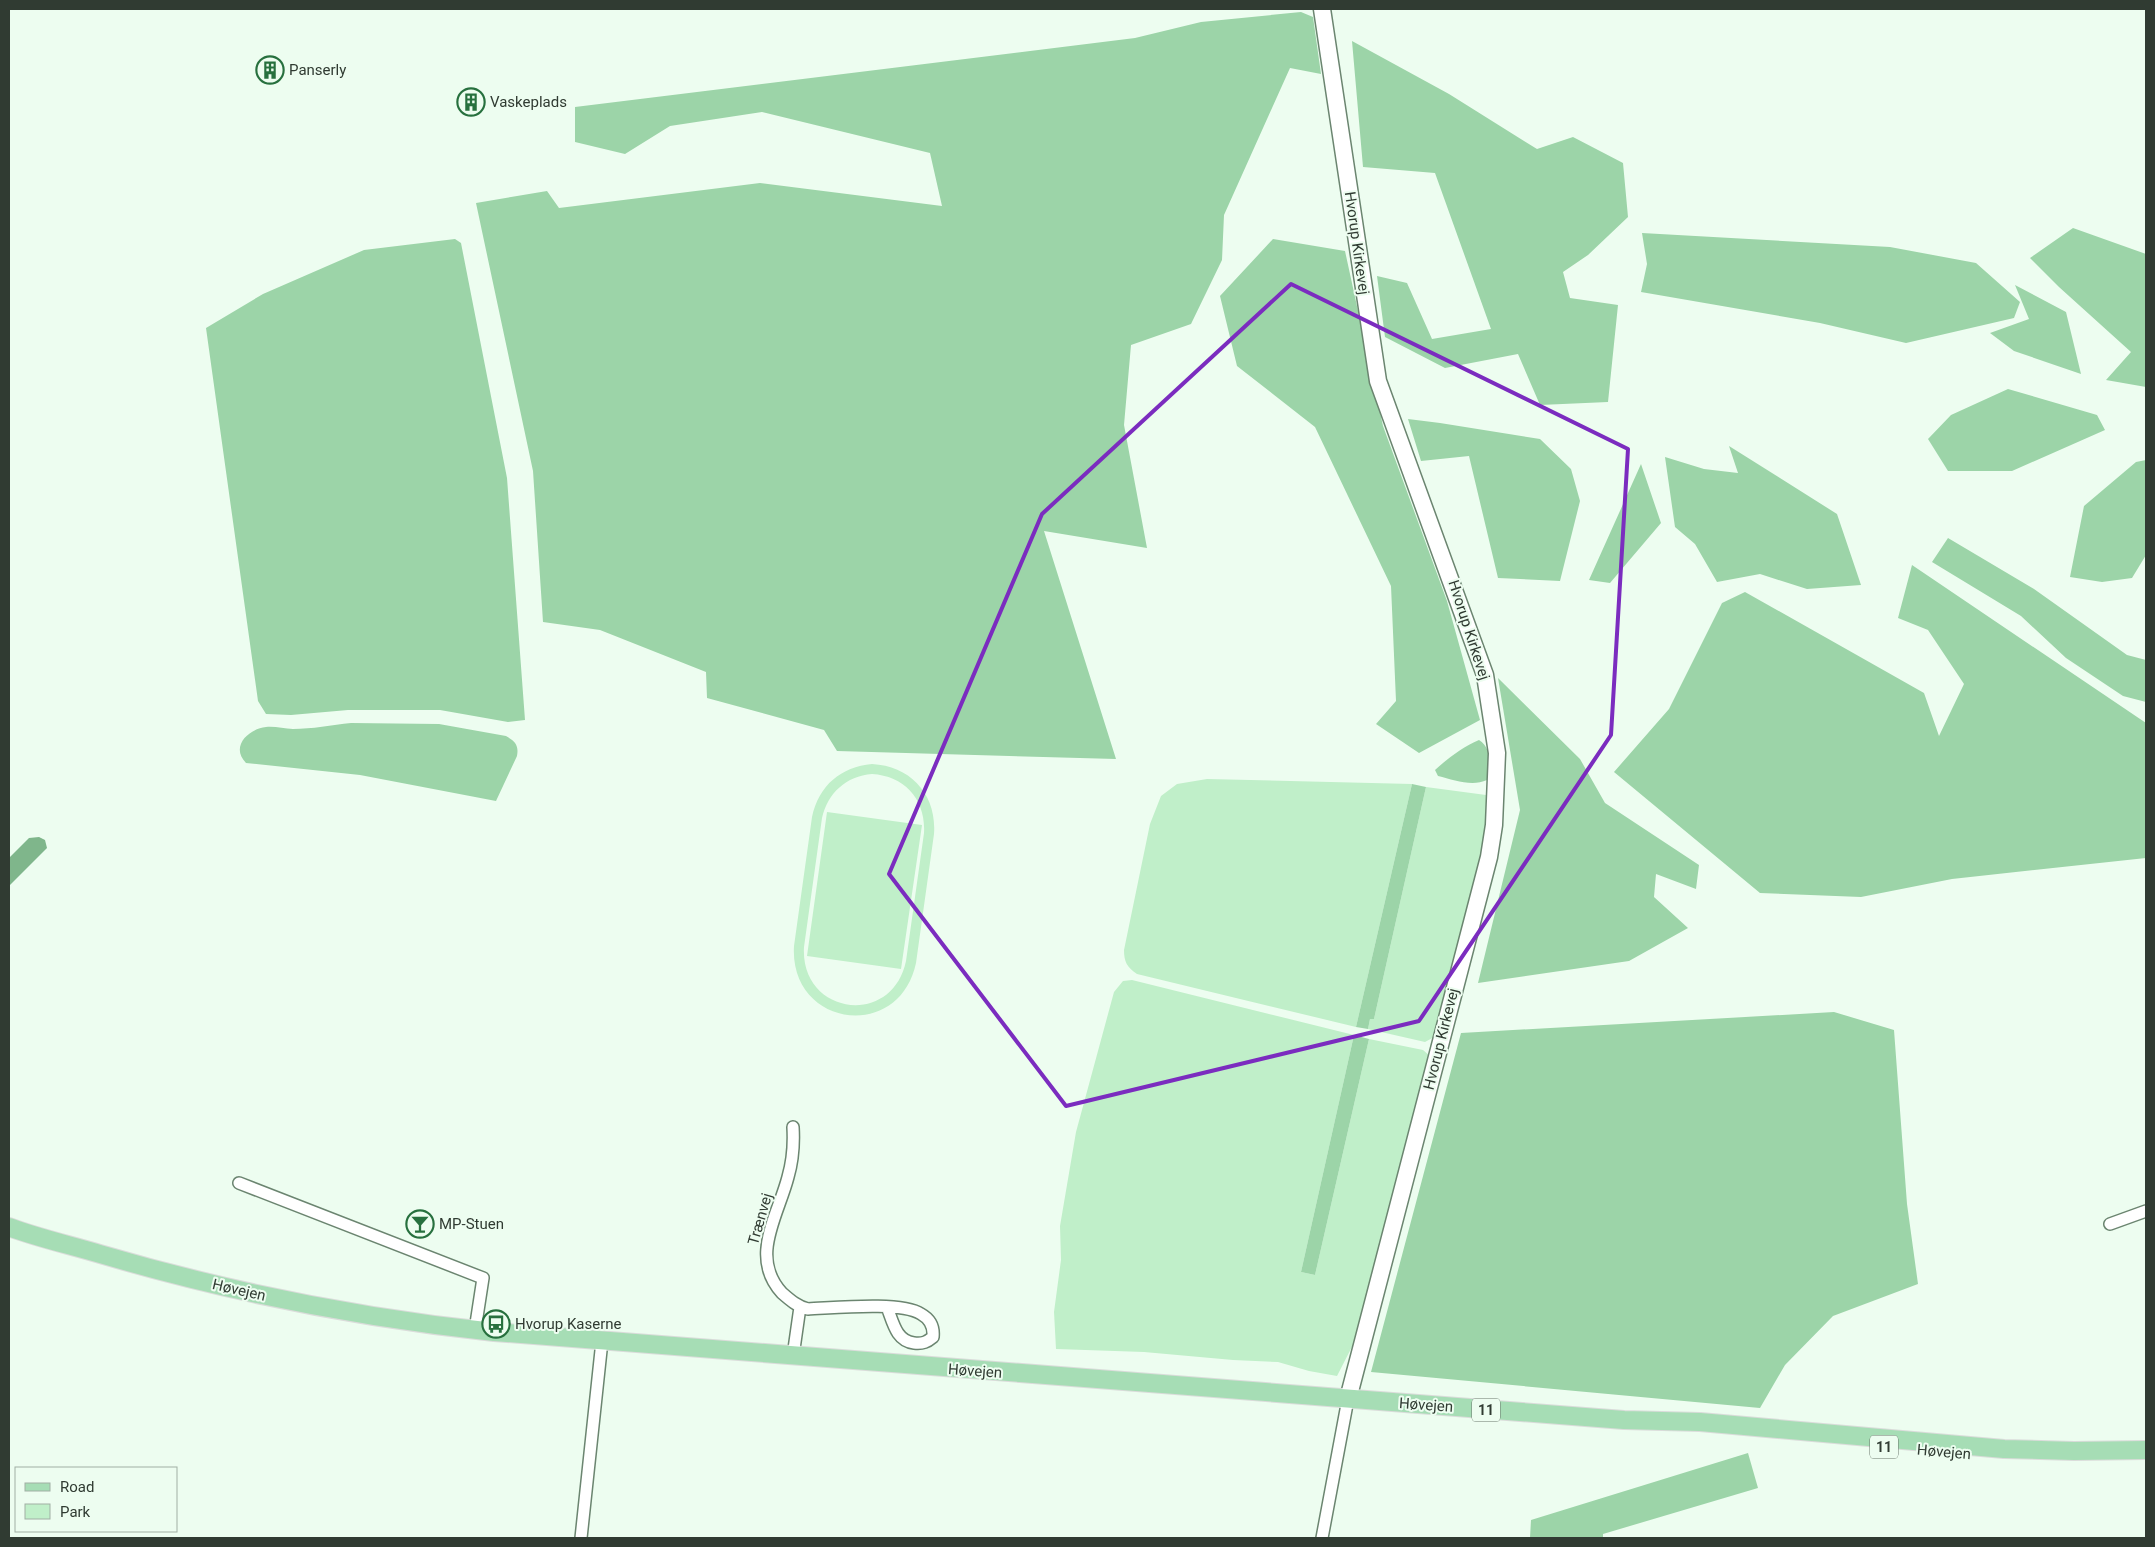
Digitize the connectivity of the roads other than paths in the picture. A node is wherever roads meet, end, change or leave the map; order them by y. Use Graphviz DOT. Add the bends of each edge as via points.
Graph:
graph roads {
  1 [pos="1322,9"];
  2 [pos="793,1127"];
  3 [pos="239,1183"];
  4 [pos="2146,1211"];
  5 [pos="2110,1224"];
  6 [pos="9,1227"];
  7 [pos="800,1307"];
  8 [pos="887,1307"];
  9 [pos="475,1330"];
  10 [pos="602,1341"];
  11 [pos="793,1356"];
  12 [pos="1348,1399"];
  13 [pos="1624,1420"];
  14 [pos="2146,1450"];
  15 [pos="2146,1459"];
  16 [pos="581,1538"];
  17 [pos="1322,1538"];
  1 -- 12 [label="street, Hvorup Kirkevej" via="1378,381 1482,663 1497,753 1495,816 1488,857"];
  2 -- 7 [label="street, Trænvej" via="789,1176 768,1239 766,1256 768,1272 776,1286"];
  3 -- 9 [label="street" via="483,1278"];
  4 -- 5 [label="street"];
  6 -- 9 [label="main road, Høvejen / 11" via="146,1268 243,1292 336,1310"];
  7 -- 8 [label="street"];
  7 -- 11 [label="street"];
  9 -- 10 [label="main road, Høvejen / 11"];
  10 -- 11 [label="main road, Høvejen / 11"];
  10 -- 16 [label="street"];
  11 -- 12 [label="main road, Høvejen / 11"];
  12 -- 13 [label="main road, Høvejen / 11"];
  12 -- 17 [label="street"];
  13 -- 14 [label="main road, Høvejen / 11" via="1700,1422 2004,1448"];
  13 -- 15 [label="main road, Høvejen / 11" via="1698,1431 1985,1456"];
}
